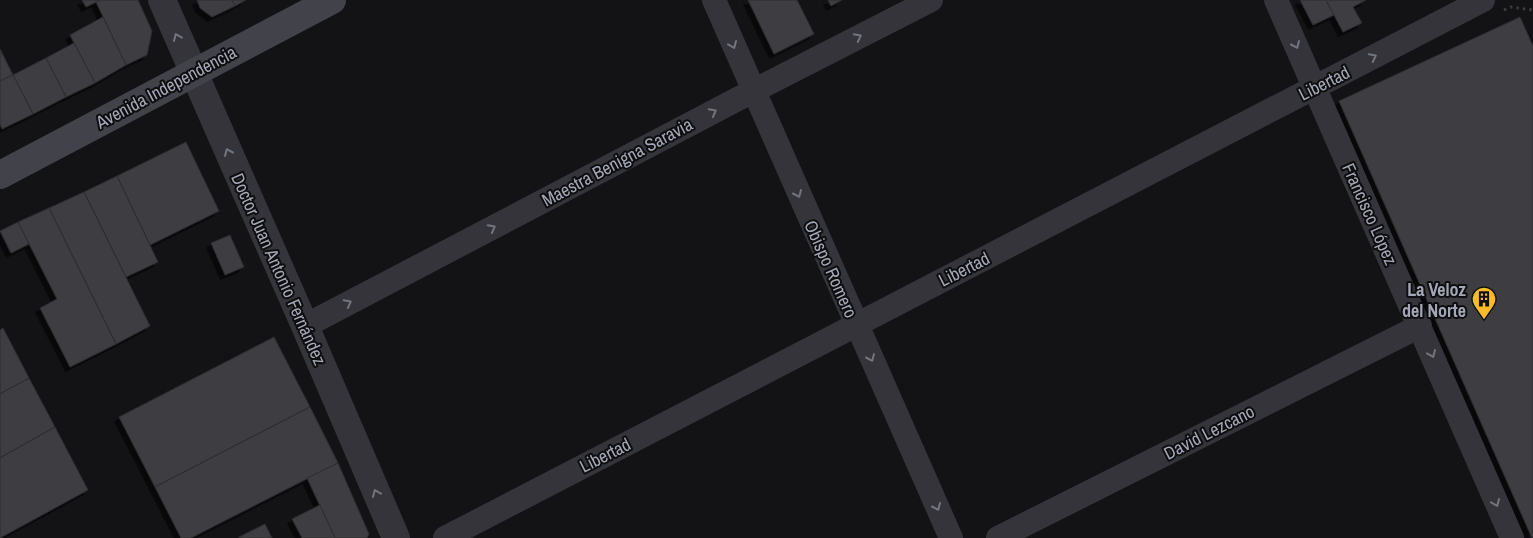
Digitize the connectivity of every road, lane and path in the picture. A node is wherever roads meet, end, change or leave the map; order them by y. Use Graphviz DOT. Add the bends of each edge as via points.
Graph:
graph roads {
  1 [pos="162,0"];
  2 [pos="332,0"];
  3 [pos="714,0"];
  4 [pos="931,0"];
  5 [pos="1276,0"];
  6 [pos="1493,6"];
  7 [pos="1533,12"];
  8 [pos="193,73"];
  9 [pos="1314,87"];
  10 [pos="753,91"];
  11 [pos="0,175"];
  12 [pos="856,325"];
  13 [pos="305,326"];
  14 [pos="1420,326"];
  15 [pos="396,538"];
  16 [pos="445,538"];
  17 [pos="951,538"];
  18 [pos="998,538"];
  19 [pos="1512,538"];
  8 -- 1 [label="street, Doctor Juan Antonio Fernández, one-way"];
  2 -- 8 [label="main road, Avenida Independencia"];
  3 -- 10 [label="street, Obispo Romero, one-way"];
  10 -- 4 [label="street, Maestra Benigna Saravia, one-way"];
  5 -- 9 [label="street, Francisco López, one-way"];
  6 -- 7 [label="path"];
  9 -- 6 [label="street, Libertad, one-way"];
  8 -- 11 [label="main road, Avenida Independencia"];
  13 -- 8 [label="street, Doctor Juan Antonio Fernández, one-way"];
  9 -- 12 [label="street, Libertad"];
  9 -- 14 [label="street, Francisco López"];
  10 -- 12 [label="street, Obispo Romero, one-way"];
  13 -- 10 [label="street, Maestra Benigna Saravia, one-way"];
  12 -- 16 [label="street, Libertad"];
  12 -- 17 [label="street, Obispo Romero, one-way"];
  15 -- 13 [label="street, Doctor Juan Antonio Fernández, one-way"];
  14 -- 18 [label="street, David Lezcano"];
  14 -- 19 [label="street, Francisco López, one-way"];
}
